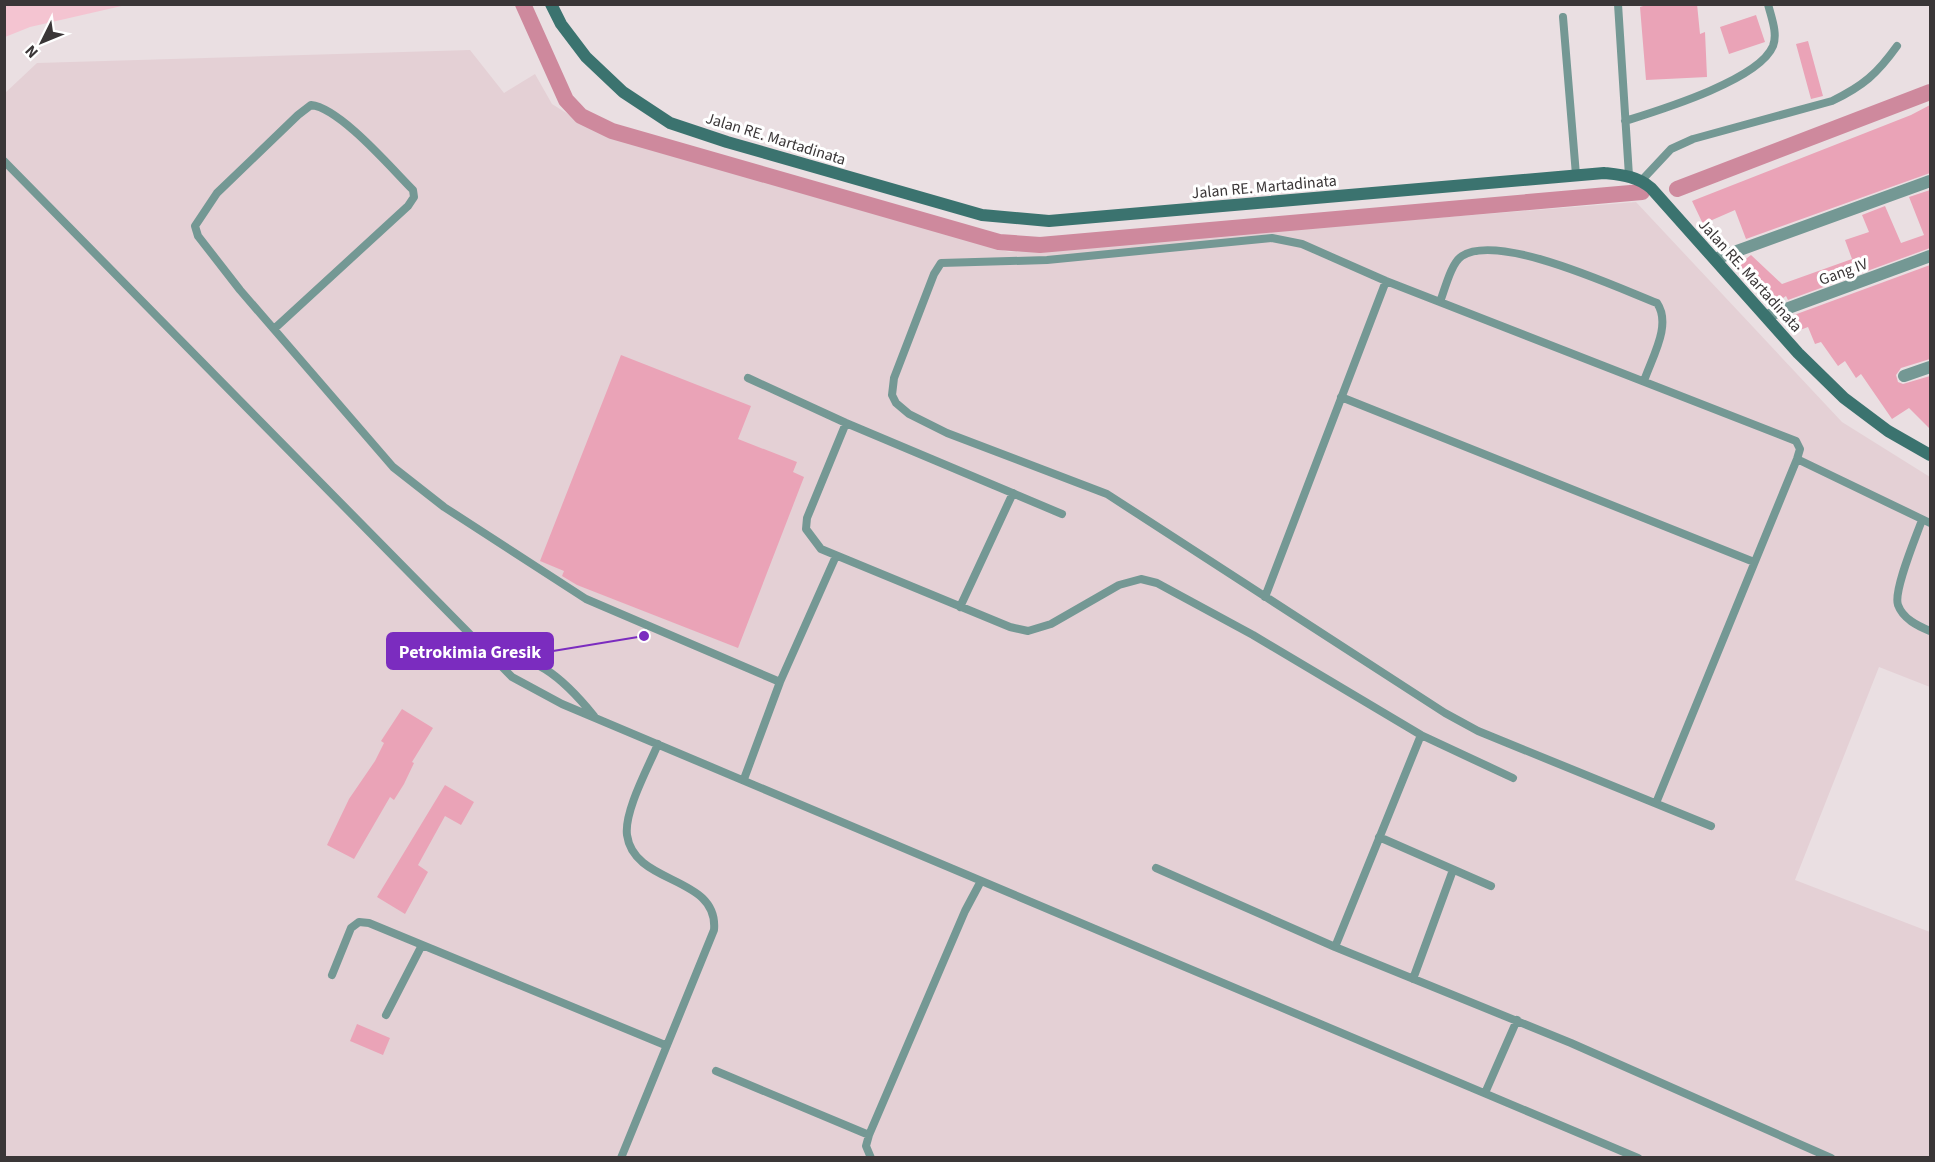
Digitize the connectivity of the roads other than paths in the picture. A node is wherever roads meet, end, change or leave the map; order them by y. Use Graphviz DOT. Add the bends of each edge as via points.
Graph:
graph roads {
  1 [pos="551,4"];
  2 [pos="1618,4"];
  3 [pos="1768,4"];
  4 [pos="1563,17"];
  5 [pos="1897,46"];
  6 [pos="1625,121"];
  7 [pos="4,161"];
  8 [pos="1576,176"];
  9 [pos="1629,176"];
  10 [pos="1642,180"];
  11 [pos="1930,181"];
  12 [pos="1930,256"];
  13 [pos="1715,259"];
  14 [pos="1386,281"];
  15 [pos="1440,302"];
  16 [pos="1767,316"];
  17 [pos="274,329"];
  18 [pos="1930,367"];
  19 [pos="1904,376"];
  20 [pos="748,378"];
  21 [pos="1644,381"];
  22 [pos="1341,397"];
  23 [pos="846,423"];
  24 [pos="1930,455"];
  25 [pos="1797,459"];
  26 [pos="1013,494"];
  27 [pos="1062,514"];
  28 [pos="1922,520"];
  29 [pos="1930,524"];
  30 [pos="836,556"];
  31 [pos="1754,562"];
  32 [pos="1265,597"];
  33 [pos="960,607"];
  34 [pos="1930,631"];
  35 [pos="482,648"];
  36 [pos="780,682"];
  37 [pos="597,718"];
  38 [pos="1421,735"];
  39 [pos="658,744"];
  40 [pos="1513,778"];
  41 [pos="744,779"];
  42 [pos="1656,803"];
  43 [pos="1711,826"];
  44 [pos="1379,837"];
  45 [pos="1156,868"];
  46 [pos="1453,870"];
  47 [pos="981,881"];
  48 [pos="1491,886"];
  49 [pos="422,945"];
  50 [pos="1335,947"];
  51 [pos="332,975"];
  52 [pos="1413,979"];
  53 [pos="386,1015"];
  54 [pos="1517,1020"];
  55 [pos="666,1045"];
  56 [pos="716,1071"];
  57 [pos="1485,1093"];
  58 [pos="868,1135"];
  59 [pos="621,1158"];
  60 [pos="871,1158"];
  61 [pos="1638,1158"];
  62 [pos="1831,1158"];
  1 -- 8 [label="main road, Jalan RE. Martadinata" via="586,57 623,92 670,123 982,215 1049,221"];
  2 -- 6 [label="lane"];
  3 -- 6 [label="lane" via="1775,33 1773,45 1763,59 1740,76 1667,108"];
  4 -- 8 [label="lane"];
  5 -- 10 [label="lane" via="1869,81 1852,91 1693,139 1665,154"];
  6 -- 9 [label="lane"];
  7 -- 35 [label="lane"];
  8 -- 9 [label="main road, Jalan RE. Martadinata"];
  9 -- 10 [label="main road, Jalan RE. Martadinata"];
  10 -- 13 [label="main road, Jalan RE. Martadinata"];
  11 -- 13 [label="street"];
  12 -- 16 [label="street, Gang IV"];
  13 -- 16 [label="main road, Jalan RE. Martadinata"];
  14 -- 15 [label="lane"];
  14 -- 22 [label="lane"];
  14 -- 32 [label="lane" via="1302,244 1272,238 1047,260 940,263 894,378 892,395 909,414 947,433 1107,494"];
  15 -- 21 [label="lane"];
  15 -- 21 [label="lane" via="1456,262 1472,252 1515,253 1557,264 1657,303 1664,313 1664,324"];
  16 -- 24 [label="main road, Jalan RE. Martadinata" via="1844,398 1888,431"];
  17 -- 17 [label="lane" via="210,254 195,226 217,194 298,114 311,105 323,106 413,190 414,197"];
  17 -- 36 [label="lane" via="393,467 444,507 586,599"];
  18 -- 19 [label="street"];
  20 -- 23 [label="lane"];
  21 -- 25 [label="lane" via="1792,438 1799,446"];
  22 -- 31 [label="lane"];
  22 -- 32 [label="lane"];
  23 -- 26 [label="lane"];
  23 -- 30 [label="lane" via="806,529 821,549"];
  25 -- 28 [label="lane"];
  25 -- 31 [label="lane"];
  26 -- 27 [label="lane"];
  26 -- 33 [label="lane"];
  28 -- 29 [label="lane"];
  28 -- 34 [label="lane" via="1898,591 1898,604 1905,616"];
  30 -- 33 [label="lane"];
  30 -- 36 [label="lane"];
  31 -- 42 [label="lane"];
  32 -- 42 [label="lane" via="1478,731"];
  33 -- 38 [label="lane" via="1028,631 1051,624 1119,585 1141,579 1149,581 1253,635"];
  35 -- 37 [label="lane" via="513,677 537,692"];
  35 -- 37 [label="lane" via="504,651 552,672 569,684"];
  36 -- 41 [label="lane"];
  37 -- 39 [label="lane"];
  38 -- 40 [label="lane"];
  38 -- 44 [label="lane"];
  39 -- 41 [label="lane"];
  39 -- 55 [label="lane" via="633,807 627,834 632,853 645,865 708,902 716,915 714,930"];
  41 -- 47 [label="lane"];
  42 -- 43 [label="lane"];
  44 -- 46 [label="lane"];
  44 -- 50 [label="lane"];
  45 -- 50 [label="lane"];
  46 -- 48 [label="lane"];
  46 -- 52 [label="lane"];
  47 -- 57 [label="lane"];
  47 -- 58 [label="lane"];
  49 -- 51 [label="lane" via="359,922 351,928"];
  49 -- 53 [label="lane"];
  49 -- 55 [label="lane"];
  50 -- 52 [label="lane"];
  52 -- 54 [label="lane"];
  54 -- 57 [label="lane"];
  54 -- 62 [label="lane"];
  55 -- 59 [label="lane"];
  56 -- 58 [label="lane"];
  57 -- 61 [label="lane"];
  58 -- 60 [label="lane"];
}
